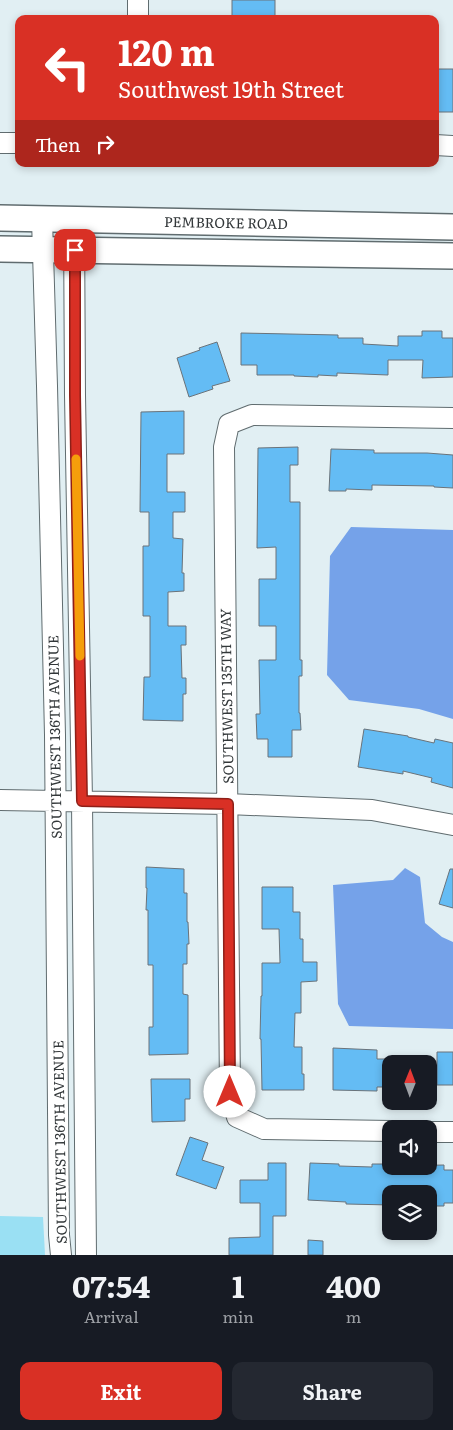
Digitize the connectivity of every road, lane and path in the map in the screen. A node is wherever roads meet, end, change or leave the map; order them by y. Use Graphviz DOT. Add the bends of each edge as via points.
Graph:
graph roads {
  1 [pos="138,0"];
  2 [pos="138,15"];
  3 [pos="0,143"];
  4 [pos="15,143"];
  5 [pos="439,145"];
  6 [pos="453,146"];
  7 [pos="0,218"];
  8 [pos="42,219"];
  9 [pos="74,220"];
  10 [pos="453,227"];
  11 [pos="0,249"];
  12 [pos="42,250"];
  13 [pos="75,250"];
  14 [pos="453,256"];
  15 [pos="453,418"];
  16 [pos="0,800"];
  17 [pos="55,801"];
  18 [pos="82,801"];
  19 [pos="228,804"];
  20 [pos="453,825"];
  21 [pos="382,1131"];
  22 [pos="437,1132"];
  23 [pos="453,1132"];
  24 [pos="61,1255"];
  25 [pos="86,1255"];
  1 -- 2 [label="street"];
  3 -- 4 [label="street"];
  5 -- 6 [label="street"];
  7 -- 8 [label="main road, PEMBROKE ROAD"];
  8 -- 9 [label="main road, PEMBROKE ROAD"];
  8 -- 12 [label="street, SOUTHWEST 136TH AVENUE"];
  9 -- 10 [label="main road, PEMBROKE ROAD"];
  9 -- 13 [label="street, SOUTHWEST 136TH AVENUE"];
  11 -- 12 [label="main road"];
  12 -- 13 [label="main road"];
  12 -- 17 [label="street, SOUTHWEST 136TH AVENUE"];
  13 -- 14 [label="main road"];
  13 -- 18 [label="street, SOUTHWEST 136TH AVENUE"];
  15 -- 19 [label="street, SOUTHWEST 135TH WAY" via="252,415 229,424 224,447"];
  16 -- 17 [label="street"];
  17 -- 18 [label="street"];
  17 -- 24 [label="street, SOUTHWEST 136TH AVENUE"];
  18 -- 19 [label="street"];
  18 -- 25 [label="street, SOUTHWEST 136TH AVENUE"];
  19 -- 20 [label="street" via="372,810"];
  19 -- 21 [label="street, SOUTHWEST 135TH WAY" via="230,1092 237,1117 264,1129"];
  22 -- 23 [label="street"];
}
